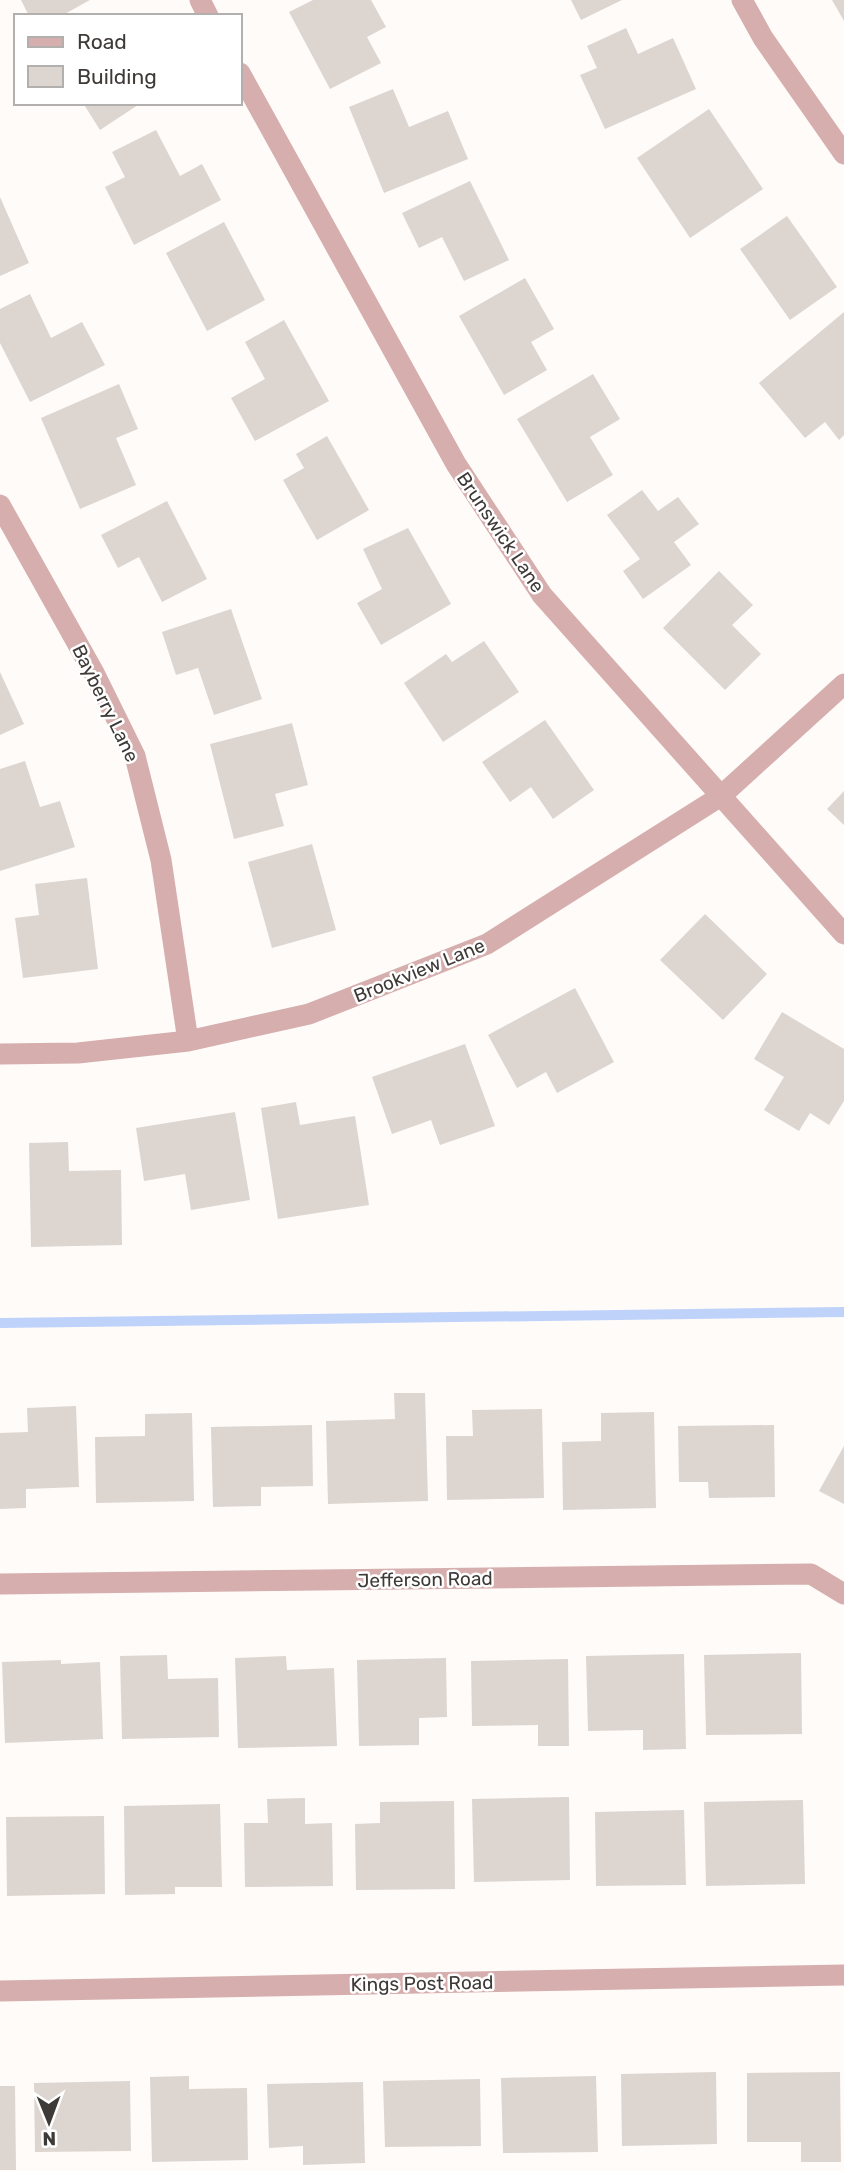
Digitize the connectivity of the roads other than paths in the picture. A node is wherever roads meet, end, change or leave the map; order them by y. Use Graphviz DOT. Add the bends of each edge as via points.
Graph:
graph roads {
  1 [pos="742,0"];
  2 [pos="242,77"];
  3 [pos="844,154"];
  4 [pos="0,505"];
  5 [pos="844,684"];
  6 [pos="721,796"];
  7 [pos="844,934"];
  8 [pos="188,1041"];
  9 [pos="0,1054"];
  10 [pos="0,1584"];
  11 [pos="844,1594"];
  12 [pos="844,1975"];
  13 [pos="0,1991"];
  1 -- 3 [label="street"];
  2 -- 6 [label="street, Brunswick Lane" via="456,464 542,596"];
  4 -- 8 [label="street, Bayberry Lane" via="135,756 161,860"];
  5 -- 6 [label="street, Brookview Lane"];
  6 -- 7 [label="street, Brunswick Lane"];
  6 -- 8 [label="street, Brookview Lane" via="486,944 309,1014"];
  8 -- 9 [label="street, Brookview Lane" via="78,1053"];
  10 -- 11 [label="street, Jefferson Road" via="811,1574"];
  12 -- 13 [label="street, Kings Post Road"];
}
